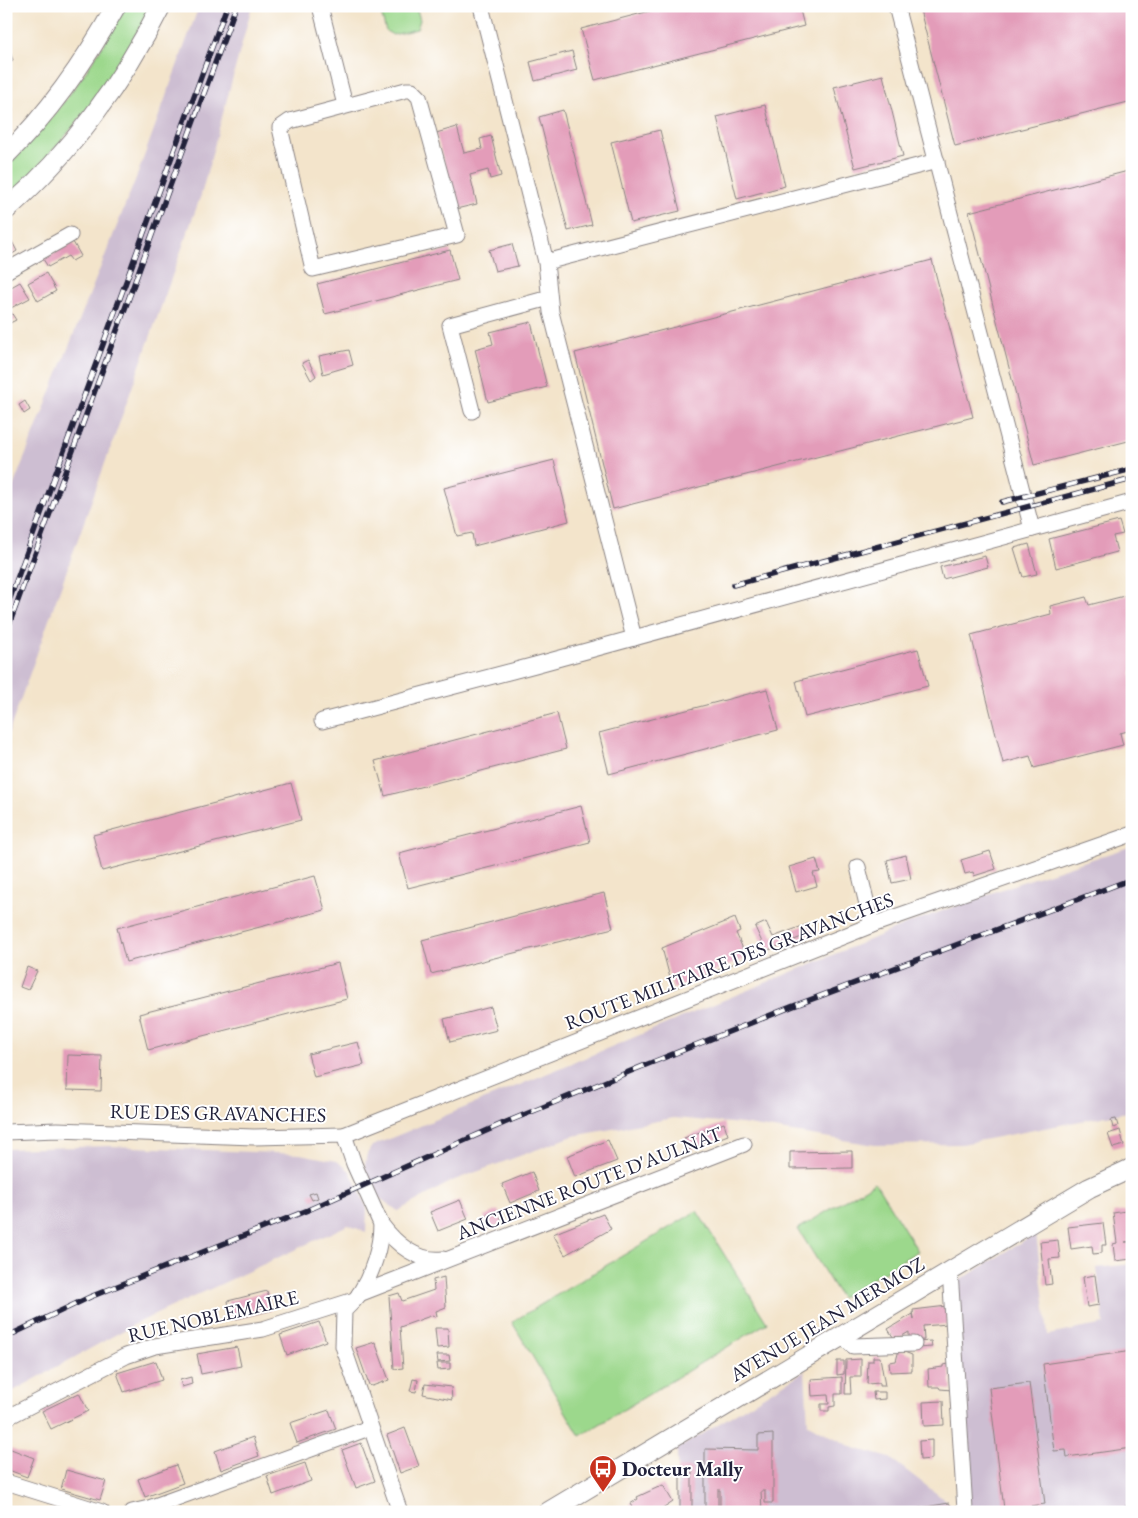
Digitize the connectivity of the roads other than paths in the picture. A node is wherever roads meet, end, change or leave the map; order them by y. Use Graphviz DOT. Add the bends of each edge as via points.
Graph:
graph roads {
  1 [pos="116,6"];
  2 [pos="161,6"];
  3 [pos="320,6"];
  4 [pos="896,6"];
  5 [pos="483,7"];
  6 [pos="346,105"];
  7 [pos="6,155"];
  8 [pos="937,161"];
  9 [pos="6,210"];
  10 [pos="70,235"];
  11 [pos="546,262"];
  12 [pos="6,271"];
  13 [pos="549,298"];
  14 [pos="472,411"];
  15 [pos="1132,502"];
  16 [pos="1032,529"];
  17 [pos="634,638"];
  18 [pos="322,721"];
  19 [pos="1132,834"];
  20 [pos="858,867"];
  21 [pos="872,925"];
  22 [pos="6,1132"];
  23 [pos="344,1135"];
  24 [pos="744,1144"];
  25 [pos="1132,1168"];
  26 [pos="379,1219"];
  27 [pos="449,1258"];
  28 [pos="950,1271"];
  29 [pos="355,1298"];
  30 [pos="843,1336"];
  31 [pos="914,1344"];
  32 [pos="6,1418"];
  33 [pos="369,1428"];
  34 [pos="6,1482"];
  35 [pos="966,1510"];
  36 [pos="102,1512"];
  37 [pos="132,1512"];
  38 [pos="400,1512"];
  39 [pos="548,1512"];
  1 -- 7 [label="main road" via="78,68"];
  2 -- 9 [label="main road" via="128,67 88,122 48,169"];
  3 -- 6 [label="street"];
  4 -- 8 [label="street"];
  5 -- 11 [label="street"];
  6 -- 6 [label="street" via="290,121 280,128 313,269 457,235 417,93 406,90"];
  8 -- 11 [label="street"];
  8 -- 16 [label="street"];
  10 -- 12 [label="street"];
  11 -- 13 [label="street"];
  13 -- 14 [label="street" via="450,325"];
  13 -- 17 [label="street"];
  15 -- 16 [label="street"];
  16 -- 17 [label="street"];
  17 -- 18 [label="street"];
  19 -- 21 [label="street, ROUTE MILITAIRE DES GRAVANCHES"];
  20 -- 21 [label="street"];
  21 -- 23 [label="street, ROUTE MILITAIRE DES GRAVANCHES"];
  22 -- 23 [label="street, RUE DES GRAVANCHES" via="57,1130 254,1137"];
  23 -- 26 [label="street, RUE DES GRAVANCHES"];
  24 -- 27 [label="street, ANCIENNE ROUTE D'AULNAT"];
  25 -- 28 [label="main road, AVENUE JEAN MERMOZ" via="1089,1188"];
  26 -- 27 [label="street, ANCIENNE ROUTE D'AULNAT" via="389,1235 419,1257 433,1260"];
  26 -- 29 [label="street" via="380,1244"];
  27 -- 29 [label="street, ANCIENNE ROUTE D'AULNAT"];
  28 -- 30 [label="main road, AVENUE JEAN MERMOZ"];
  28 -- 35 [label="street"];
  29 -- 32 [label="street, RUE NOBLEMAIRE" via="263,1329 140,1351"];
  29 -- 33 [label="street" via="344,1311 343,1346"];
  30 -- 31 [label="street" via="853,1346"];
  30 -- 39 [label="main road, AVENUE JEAN MERMOZ"];
  33 -- 37 [label="street"];
  33 -- 38 [label="street"];
  34 -- 36 [label="street"];
}
